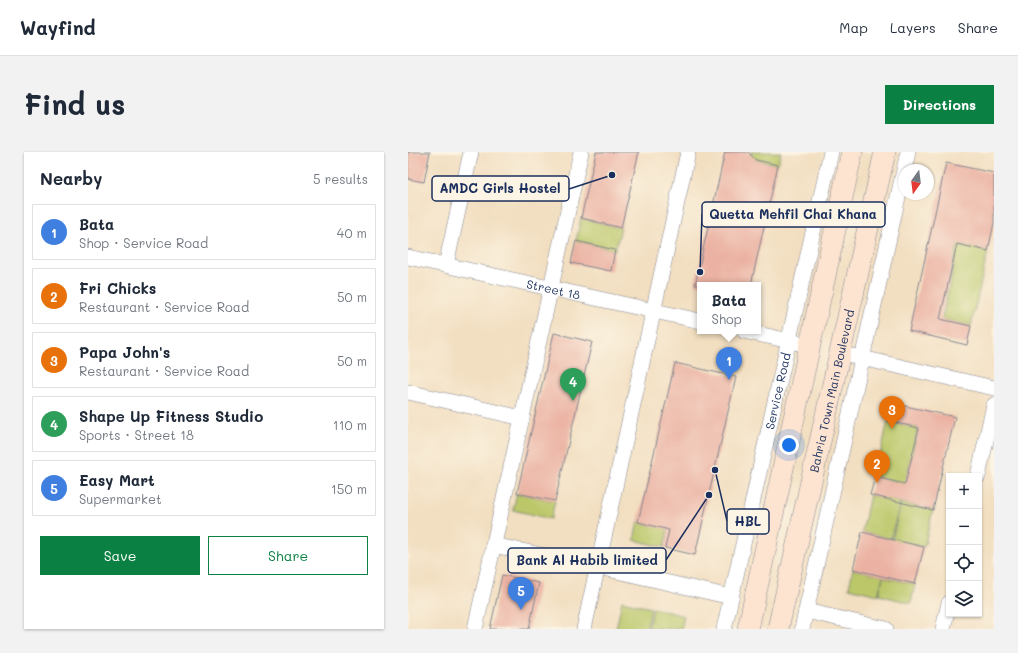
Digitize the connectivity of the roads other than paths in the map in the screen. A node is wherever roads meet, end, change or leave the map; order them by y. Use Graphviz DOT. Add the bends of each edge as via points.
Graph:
graph roads {
  1 [pos="471,152"];
  2 [pos="581,152"];
  3 [pos="688,152"];
  4 [pos="831,152"];
  5 [pos="852,152"];
  6 [pos="885,152"];
  7 [pos="908,152"];
  8 [pos="408,256"];
  9 [pos="446,265"];
  10 [pos="550,288"];
  11 [pos="653,311"];
  12 [pos="697,320"];
  13 [pos="758,334"];
  14 [pos="789,341"];
  15 [pos="809,346"];
  16 [pos="840,353"];
  17 [pos="861,358"];
  18 [pos="994,388"];
  19 [pos="409,397"];
  20 [pos="994,405"];
  21 [pos="522,418"];
  22 [pos="979,473"];
  23 [pos="493,545"];
  24 [pos="599,566"];
  25 [pos="731,597"];
  26 [pos="806,611"];
  27 [pos="946,616"];
  28 [pos="475,629"];
  29 [pos="584,629"];
  30 [pos="724,629"];
  31 [pos="748,629"];
  32 [pos="778,629"];
  33 [pos="802,629"];
  34 [pos="886,629"];
  35 [pos="943,629"];
  1 -- 9 [label="street"];
  2 -- 10 [label="street"];
  3 -- 11 [label="street"];
  4 -- 14 [label="street, Service Road"];
  5 -- 15 [label="street"];
  6 -- 16 [label="street, Bahria Town Main Boulevard"];
  7 -- 17 [label="street"];
  8 -- 9 [label="street, Street 18"];
  9 -- 10 [label="street, Street 18"];
  10 -- 11 [label="street, Street 18"];
  10 -- 21 [label="street"];
  11 -- 12 [label="street, Street 18"];
  11 -- 24 [label="street"];
  13 -- 14 [label="street"];
  14 -- 15 [label="street"];
  14 -- 25 [label="street, Service Road"];
  15 -- 31 [label="street"];
  16 -- 17 [label="street"];
  16 -- 32 [label="street, Bahria Town Main Boulevard"];
  17 -- 18 [label="street"];
  17 -- 26 [label="street"];
  19 -- 21 [label="street"];
  20 -- 22 [label="street"];
  21 -- 23 [label="street"];
  23 -- 24 [label="street"];
  23 -- 28 [label="street"];
  24 -- 25 [label="street"];
  24 -- 29 [label="street"];
  25 -- 30 [label="street, Service Road"];
  26 -- 33 [label="street"];
  26 -- 34 [label="street"];
  27 -- 35 [label="street"];
}
